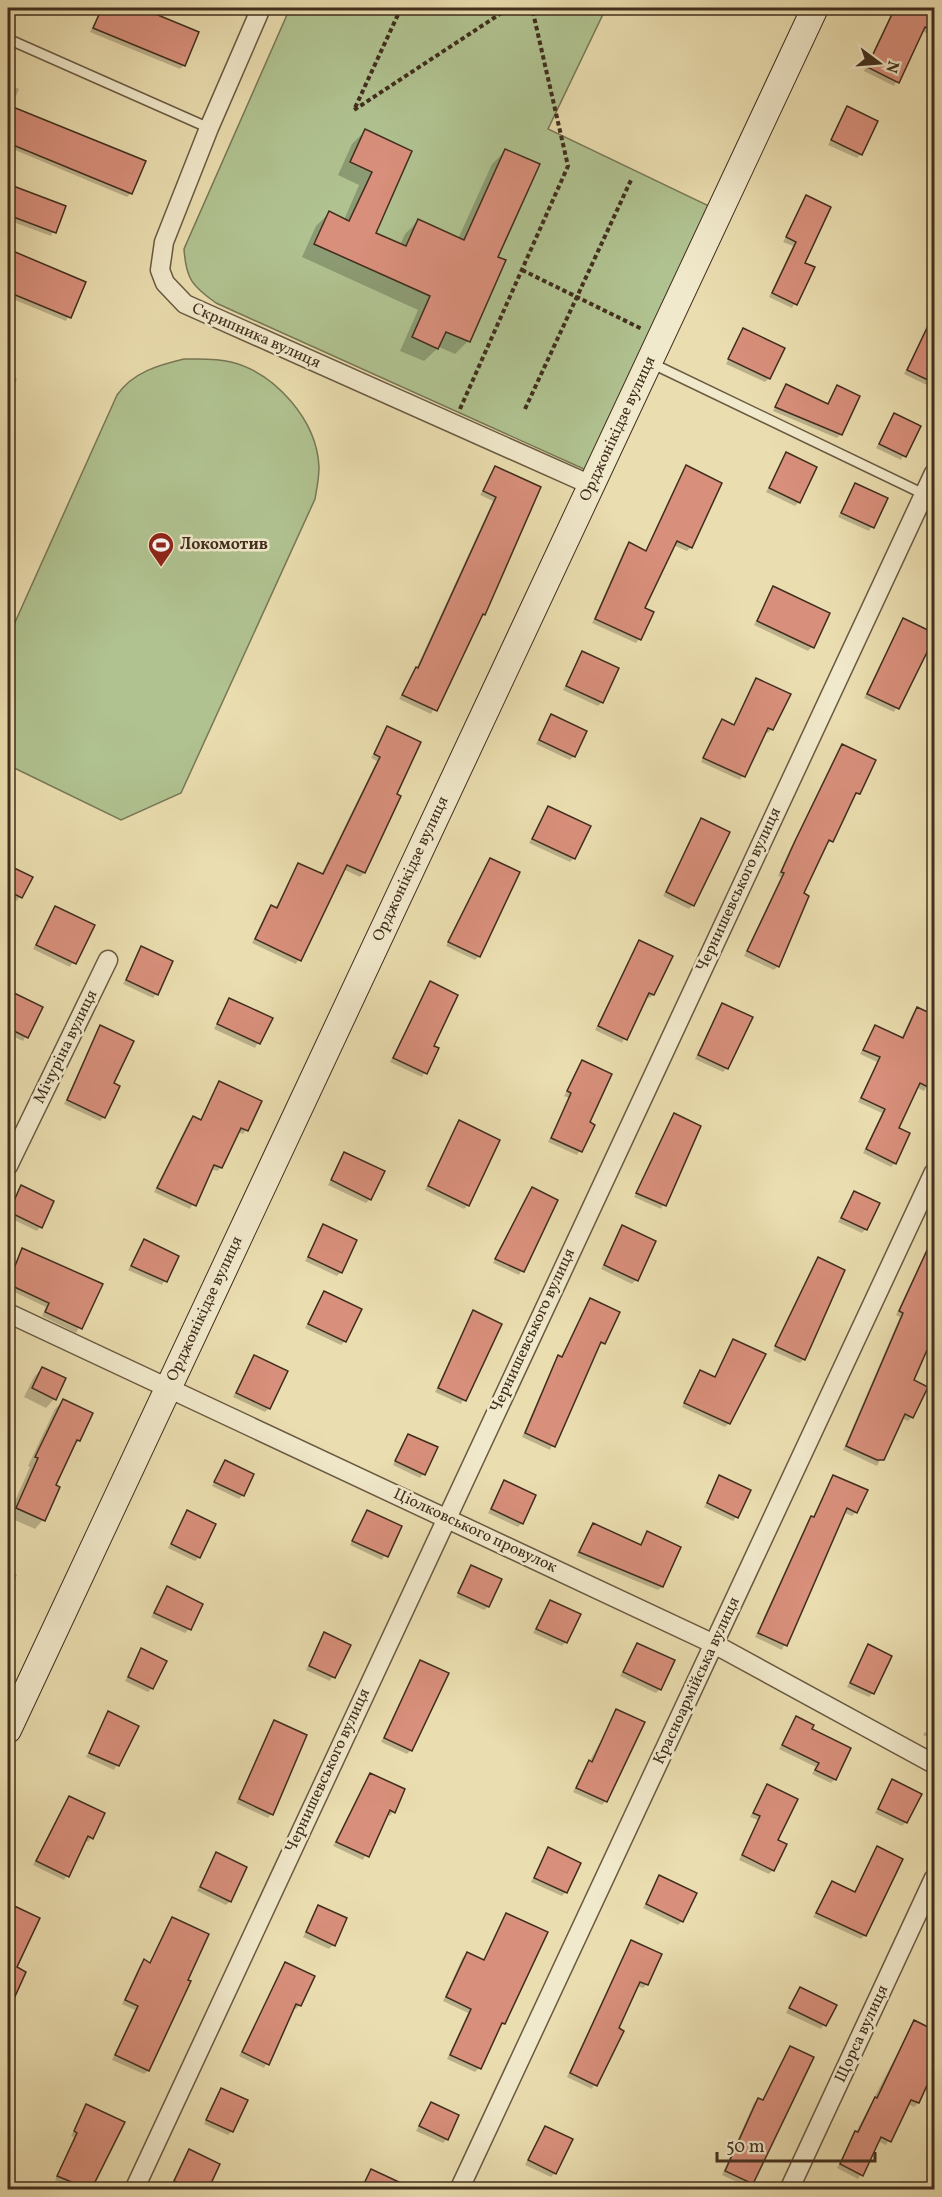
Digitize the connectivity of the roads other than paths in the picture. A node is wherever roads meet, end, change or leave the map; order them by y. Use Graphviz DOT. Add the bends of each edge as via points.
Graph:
graph roads {
  1 [pos="261,8"];
  2 [pos="815,8"];
  3 [pos="8,39"];
  4 [pos="209,128"];
  5 [pos="653,352"];
  6 [pos="934,473"];
  7 [pos="591,485"];
  8 [pos="929,497"];
  9 [pos="108,960"];
  10 [pos="8,1166"];
  11 [pos="934,1172"];
  12 [pos="8,1313"];
  13 [pos="168,1388"];
  14 [pos="446,1517"];
  15 [pos="714,1644"];
  16 [pos="8,1730"];
  17 [pos="934,1764"];
  18 [pos="934,1878"];
  19 [pos="134,2190"];
  20 [pos="459,2190"];
  21 [pos="789,2190"];
  1 -- 4 [label="street, Скрипника вулиця"];
  2 -- 5 [label="main road, Орджонікідзе вулиця"];
  3 -- 4 [label="lane"];
  4 -- 7 [label="street, Скрипника вулиця" via="164,242 160,270 165,283 185,304"];
  5 -- 7 [label="main road, Орджонікідзе вулиця"];
  5 -- 8 [label="lane"];
  6 -- 8 [label="street, Чернишевського вулиця"];
  7 -- 13 [label="main road, Орджонікідзе вулиця"];
  8 -- 14 [label="street, Чернишевського вулиця"];
  9 -- 10 [label="street, Мічуріна вулиця"];
  11 -- 15 [label="street, Красноармійська вулиця"];
  12 -- 13 [label="street, Ціолковського провулок"];
  13 -- 14 [label="street, Ціолковського провулок"];
  13 -- 16 [label="main road, Орджонікідзе вулиця"];
  14 -- 15 [label="street, Ціолковського провулок"];
  14 -- 19 [label="street, Чернишевського вулиця"];
  15 -- 17 [label="street, Ціолковського провулок"];
  15 -- 20 [label="street, Красноармійська вулиця"];
  18 -- 21 [label="street, Щорса вулиця"];
}
